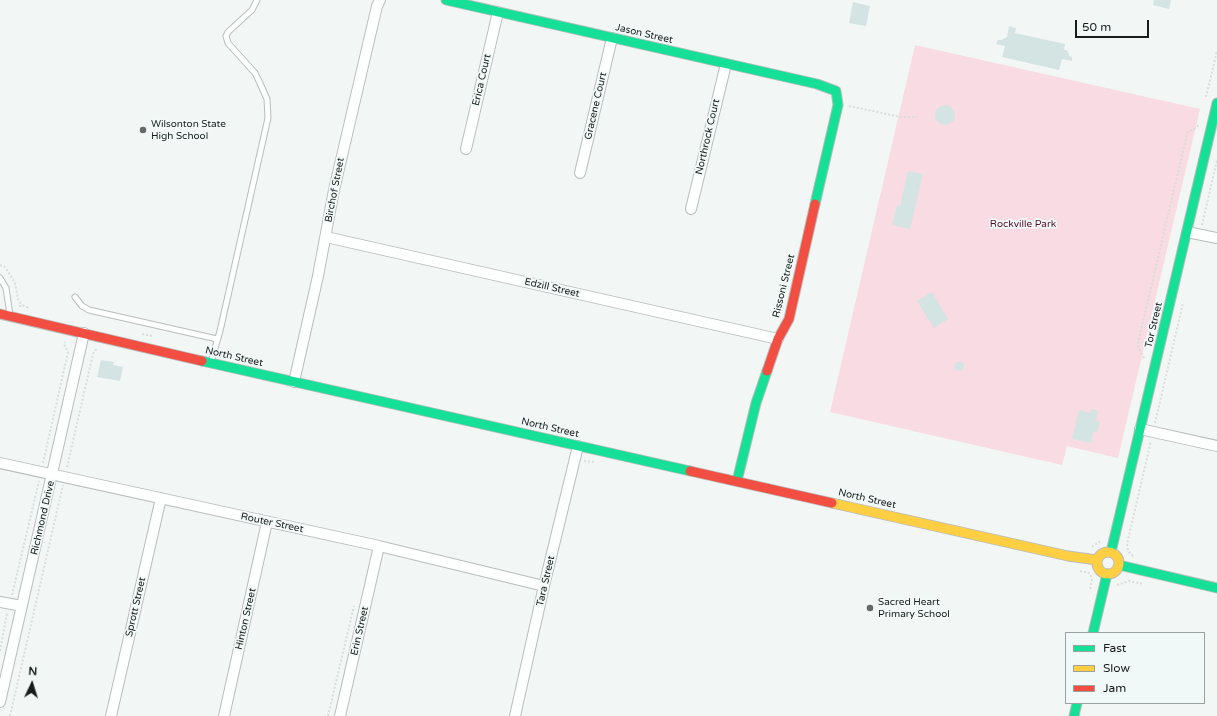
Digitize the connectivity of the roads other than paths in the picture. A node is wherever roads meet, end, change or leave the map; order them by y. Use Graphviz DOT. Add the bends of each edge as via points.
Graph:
graph roads {
  1 [pos="257,0"];
  2 [pos="380,0"];
  3 [pos="446,0"];
  4 [pos="498,12"];
  5 [pos="612,38"];
  6 [pos="726,64"];
  7 [pos="836,91"];
  8 [pos="1217,103"];
  9 [pos="466,149"];
  10 [pos="580,173"];
  11 [pos="691,209"];
  12 [pos="1187,232"];
  13 [pos="326,237"];
  14 [pos="1217,238"];
  15 [pos="0,278"];
  16 [pos="75,297"];
  17 [pos="0,314"];
  18 [pos="10,316"];
  19 [pos="84,333"];
  20 [pos="217,339"];
  21 [pos="778,339"];
  22 [pos="211,363"];
  23 [pos="294,382"];
  24 [pos="1140,429"];
  25 [pos="578,446"];
  26 [pos="1217,446"];
  27 [pos="0,463"];
  28 [pos="52,475"];
  29 [pos="737,481"];
  30 [pos="161,498"];
  31 [pos="267,522"];
  32 [pos="379,546"];
  33 [pos="1111,552"];
  34 [pos="1097,560"];
  35 [pos="1119,565"];
  36 [pos="1107,574"];
  37 [pos="544,586"];
  38 [pos="1217,588"];
  39 [pos="5,603"];
  40 [pos="22,606"];
  41 [pos="1093,632"];
  42 [pos="0,702"];
  43 [pos="1077,704"];
  44 [pos="111,716"];
  45 [pos="224,716"];
  46 [pos="340,716"];
  47 [pos="515,716"];
  48 [pos="1074,716"];
  1 -- 20 [label="lane" via="252,10 226,36 228,43 260,81 267,99 268,118"];
  2 -- 13 [label="street, Birchof Street" via="334,190"];
  3 -- 4 [label="street, Jason Street"];
  4 -- 5 [label="street, Jason Street"];
  4 -- 9 [label="street, Erica Court"];
  5 -- 6 [label="street, Jason Street"];
  5 -- 10 [label="street, Gracene Court"];
  6 -- 7 [label="street, Jason Street" via="817,84"];
  6 -- 11 [label="street, Northrock Court"];
  7 -- 21 [label="street, Rissoni Street" via="838,105 789,319"];
  8 -- 12 [label="street, Tor Street"];
  12 -- 14 [label="street"];
  12 -- 24 [label="street, Tor Street"];
  13 -- 21 [label="street, Edzill Street"];
  13 -- 23 [label="street, Birchof Street"];
  15 -- 18 [label="lane" via="6,288"];
  16 -- 20 [label="lane" via="89,310"];
  17 -- 18 [label="street, North Street"];
  18 -- 19 [label="street, North Street"];
  19 -- 22 [label="street, North Street"];
  19 -- 28 [label="street, Richmond Drive"];
  20 -- 22 [label="lane"];
  21 -- 29 [label="street, Rissoni Street" via="756,403"];
  22 -- 23 [label="street, North Street"];
  23 -- 25 [label="street, North Street"];
  24 -- 26 [label="street"];
  24 -- 33 [label="street, Tor Street"];
  25 -- 29 [label="street, North Street"];
  25 -- 37 [label="street, Tara Street"];
  27 -- 28 [label="street, Router Street"];
  28 -- 30 [label="street, Router Street"];
  28 -- 40 [label="street, Richmond Drive"];
  29 -- 34 [label="street, North Street"];
  30 -- 31 [label="street, Router Street"];
  30 -- 44 [label="street, Sprott Street"];
  31 -- 32 [label="street, Router Street"];
  31 -- 45 [label="street, Hinton Street"];
  32 -- 37 [label="street, Router Street"];
  32 -- 46 [label="street, Erin Street"];
  33 -- 34 [label="street" via="1101,553"];
  33 -- 35 [label="street" via="1116,555"];
  34 -- 36 [label="street" via="1099,571"];
  35 -- 36 [label="street" via="1116,571"];
  35 -- 38 [label="street"];
  36 -- 41 [label="street"];
  37 -- 47 [label="street, Tara Street"];
  39 -- 40 [label="street"];
  40 -- 42 [label="street, Richmond Drive"];
  43 -- 48 [label="street"];
}
